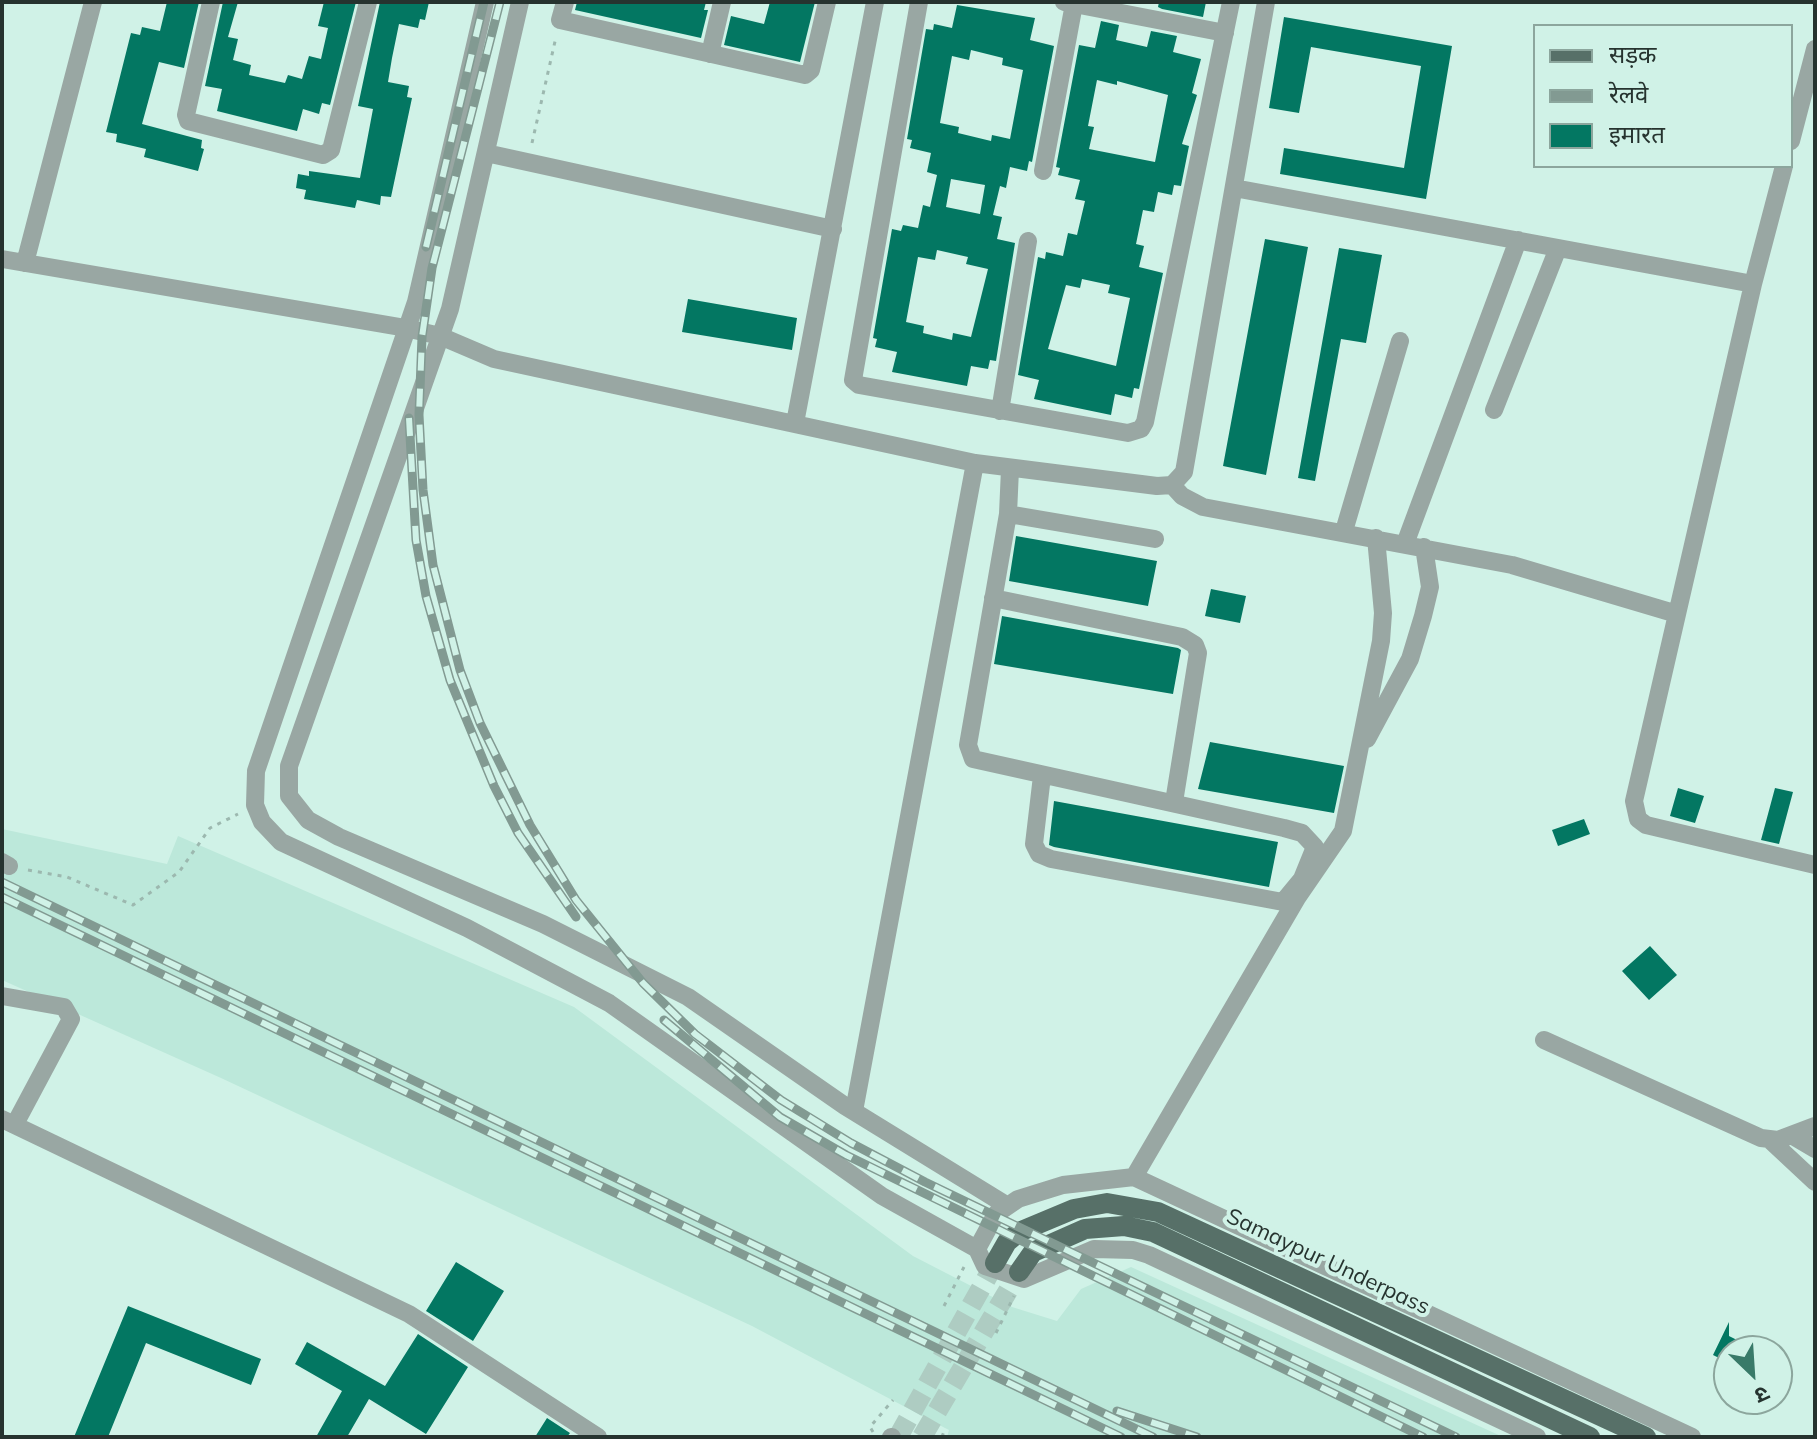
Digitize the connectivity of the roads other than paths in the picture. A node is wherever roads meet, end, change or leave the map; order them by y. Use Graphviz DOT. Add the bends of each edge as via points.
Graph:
graph roads {
  1 [pos="93,2"];
  2 [pos="211,2"];
  3 [pos="368,2"];
  4 [pos="485,2"];
  5 [pos="520,2"];
  6 [pos="722,2"];
  7 [pos="827,2"];
  8 [pos="875,2"];
  9 [pos="919,2"];
  10 [pos="1231,2"];
  11 [pos="1266,2"];
  12 [pos="1069,3"];
  13 [pos="1100,5"];
  14 [pos="562,11"];
  15 [pos="1225,33"];
  16 [pos="1815,49"];
  17 [pos="710,54"];
  18 [pos="1812,73"];
  19 [pos="1793,135"];
  20 [pos="486,153"];
  21 [pos="1783,168"];
  22 [pos="1043,171"];
  23 [pos="1234,188"];
  24 [pos="833,229"];
  25 [pos="1518,240"];
  26 [pos="1028,241"];
  27 [pos="1558,248"];
  28 [pos="2,259"];
  29 [pos="25,263"];
  30 [pos="1753,284"];
  31 [pos="406,328"];
  32 [pos="440,336"];
  33 [pos="1400,341"];
  34 [pos="1494,410"];
  35 [pos="1000,411"];
  36 [pos="795,423"];
  37 [pos="975,463"];
  38 [pos="1010,469"];
  39 [pos="1172,485"];
  40 [pos="1008,514"];
  41 [pos="1344,531"];
  42 [pos="1376,538"];
  43 [pos="1155,539"];
  44 [pos="1405,544"];
  45 [pos="1424,547"];
  46 [pos="993,598"];
  47 [pos="1677,614"];
  48 [pos="1356,759"];
  49 [pos="1042,776"];
  50 [pos="289,796"];
  51 [pos="1174,802"];
  52 [pos="255,805"];
  53 [pos="1815,865"];
  54 [pos="2,996"];
  55 [pos="1544,1040"];
  56 [pos="854,1111"];
  57 [pos="8,1122"];
  58 [pos="1815,1126"];
  59 [pos="1793,1136"];
  60 [pos="1770,1140"];
  61 [pos="1815,1149"];
  62 [pos="1134,1177"];
  63 [pos="1815,1182"];
  64 [pos="1006,1205"];
  65 [pos="977,1249"];
  66 [pos="995,1263"];
  67 [pos="1019,1272"];
  68 [pos="598,1437"];
  69 [pos="1537,1437"];
  70 [pos="1590,1437"];
  71 [pos="1646,1437"];
  72 [pos="1692,1437"];
  1 -- 29 [label="street"];
  2 -- 3 [label="street" via="188,121 323,155 331,150"];
  4 -- 31 [label="street"];
  5 -- 20 [label="street"];
  6 -- 17 [label="street"];
  7 -- 17 [label="street" via="811,70 805,75"];
  8 -- 24 [label="street"];
  9 -- 35 [label="street" via="853,380"];
  10 -- 15 [label="street"];
  11 -- 23 [label="street"];
  12 -- 13 [label="street"];
  12 -- 22 [label="street"];
  13 -- 15 [label="street"];
  14 -- 17 [label="street"];
  15 -- 35 [label="street" via="1141,429 1128,433"];
  16 -- 18 [label="street"];
  18 -- 19 [label="street"];
  20 -- 24 [label="street"];
  20 -- 32 [label="street"];
  21 -- 30 [label="street"];
  23 -- 25 [label="street"];
  23 -- 39 [label="street" via="1184,472"];
  24 -- 36 [label="street"];
  25 -- 27 [label="street"];
  25 -- 44 [label="street"];
  26 -- 35 [label="street"];
  27 -- 30 [label="street"];
  27 -- 34 [label="street"];
  28 -- 29 [label="street"];
  29 -- 31 [label="street"];
  30 -- 47 [label="street"];
  31 -- 32 [label="street"];
  31 -- 52 [label="street" via="256,771"];
  32 -- 36 [label="street" via="494,359"];
  32 -- 50 [label="street" via="289,766"];
  33 -- 41 [label="street"];
  36 -- 37 [label="street"];
  37 -- 38 [label="street"];
  37 -- 56 [label="street"];
  38 -- 39 [label="street"];
  38 -- 40 [label="street"];
  39 -- 41 [label="street" via="1203,507"];
  40 -- 43 [label="street"];
  40 -- 46 [label="street"];
  41 -- 42 [label="street"];
  42 -- 44 [label="street"];
  42 -- 48 [label="street" via="1381,641"];
  44 -- 45 [label="street"];
  45 -- 47 [label="street" via="1512,565"];
  45 -- 48 [label="street" via="1430,587 1410,659"];
  46 -- 49 [label="street" via="969,752 981,763"];
  46 -- 51 [label="street" via="1182,637 1195,645 1198,653"];
  47 -- 53 [label="street" via="1634,801 1638,819"];
  48 -- 62 [label="street" via="1343,831 1297,898"];
  49 -- 51 [label="street"];
  49 -- 51 [label="street" via="1034,844 1044,857 1283,902 1289,898 1315,847 1311,840 1302,833"];
  50 -- 52 [label="street"];
  50 -- 56 [label="street" via="308,820 339,837 543,924 688,997"];
  52 -- 65 [label="street" via="262,822 281,842 467,928 609,1003 882,1196"];
  54 -- 57 [label="street" via="64,1007 71,1019"];
  55 -- 60 [label="street"];
  56 -- 64 [label="street"];
  57 -- 68 [label="street" via="409,1314"];
  58 -- 59 [label="street"];
  59 -- 60 [label="street"];
  59 -- 61 [label="street"];
  60 -- 63 [label="street"];
  62 -- 64 [label="street" via="1063,1185"];
  62 -- 72 [label="street"];
  64 -- 65 [label="street"];
  65 -- 69 [label="street" via="985,1266 1024,1279 1094,1249 1149,1255"];
  66 -- 71 [label="main road, Samaypur Underpass" via="1013,1237 1049,1217 1107,1203 1140,1207"];
  67 -- 70 [label="main road, Samaypur Underpass" via="1033,1252 1070,1233 1110,1225 1153,1232"];
}
